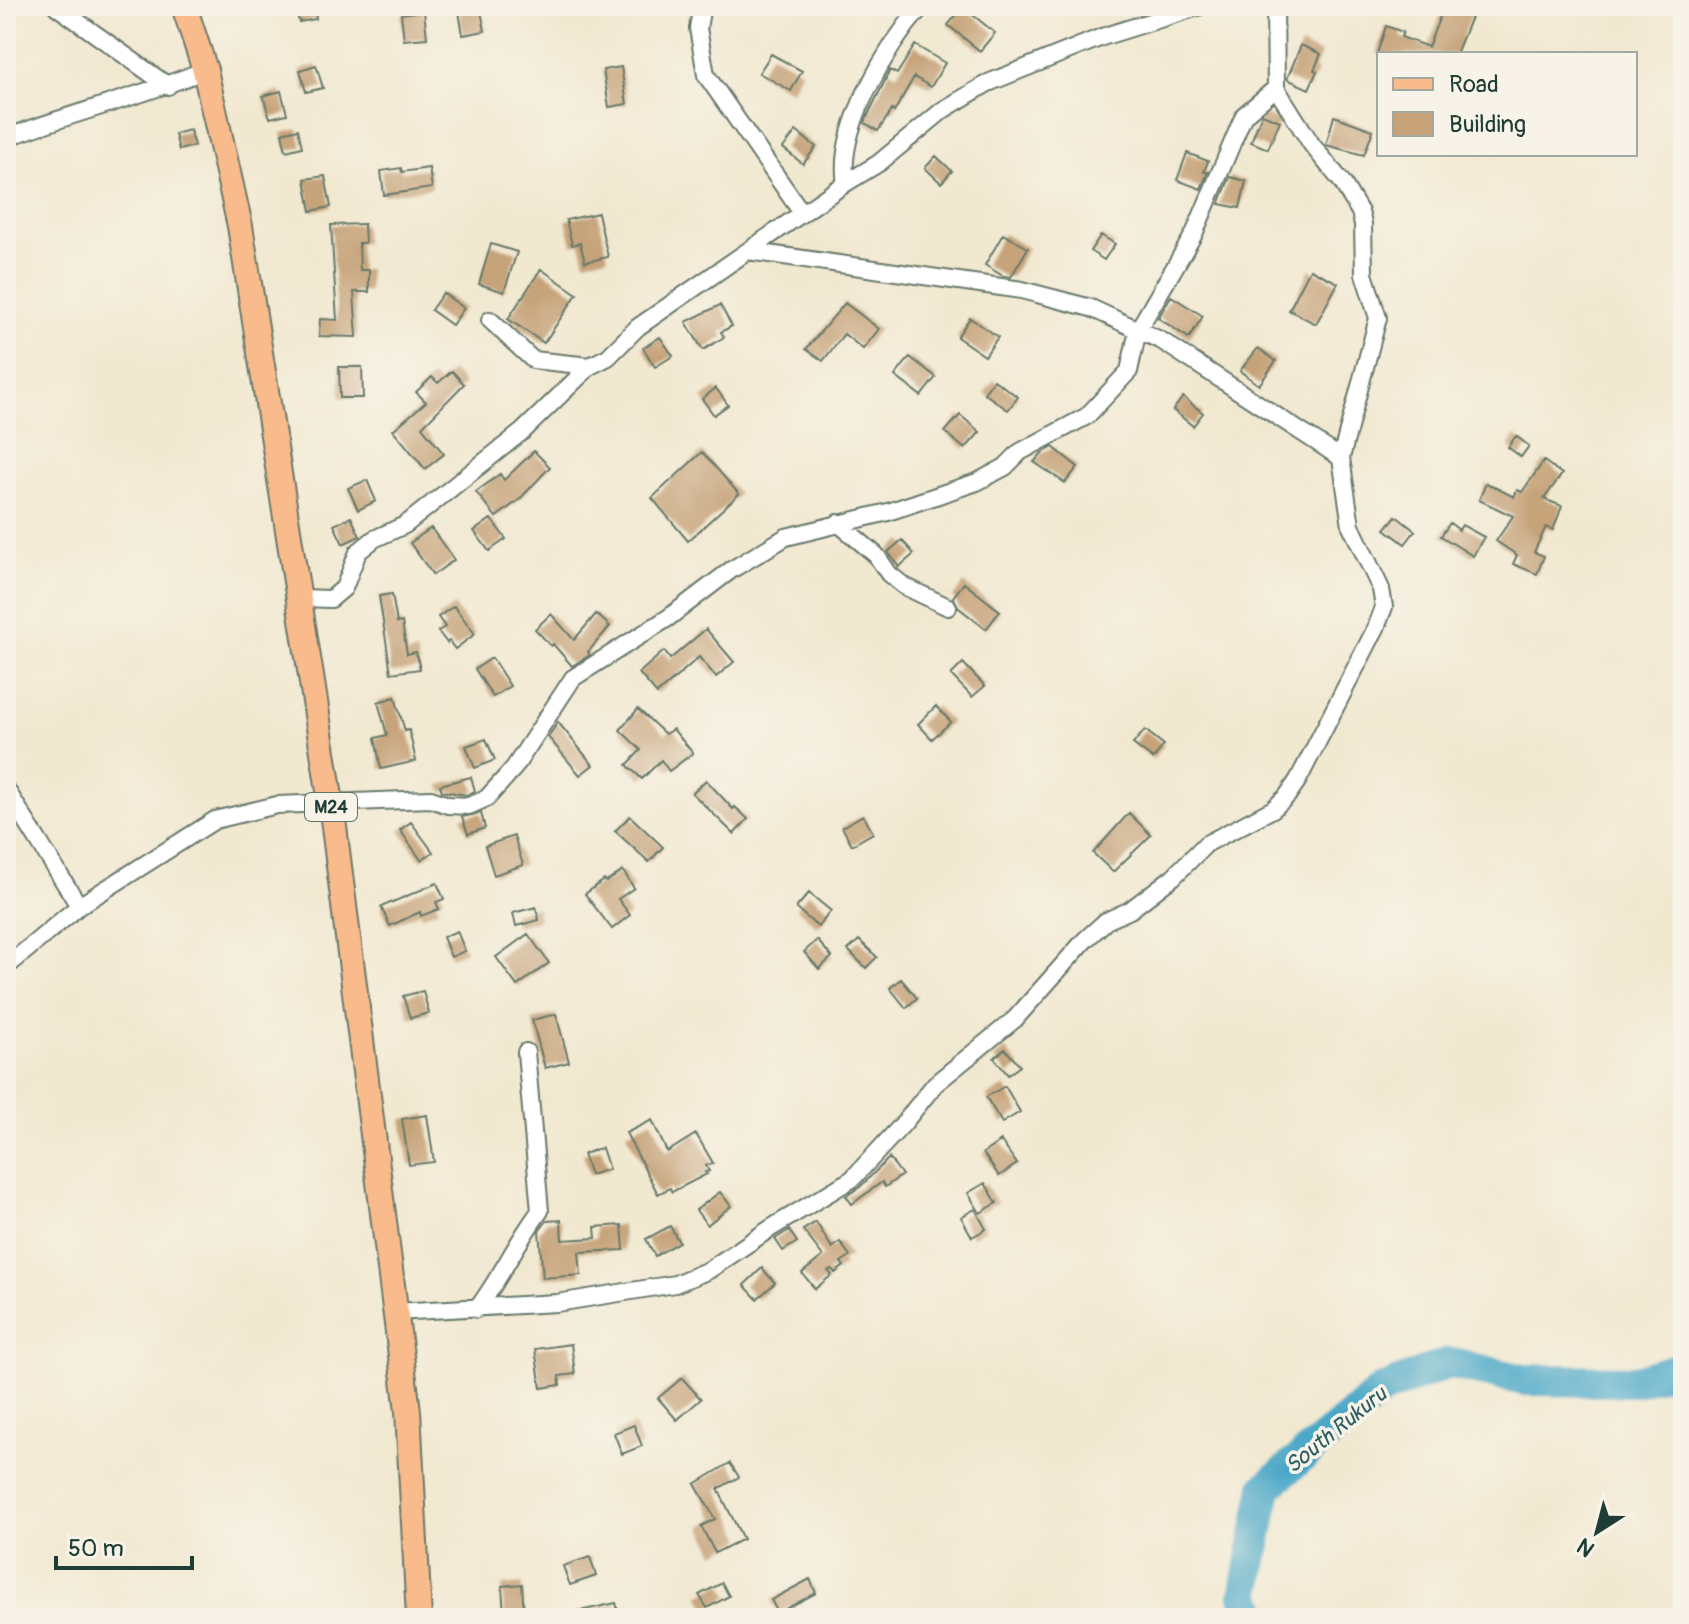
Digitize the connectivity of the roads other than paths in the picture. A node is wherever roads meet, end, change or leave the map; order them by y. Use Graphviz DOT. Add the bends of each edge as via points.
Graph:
graph roads {
  1 [pos="56,6"];
  2 [pos="184,6"];
  3 [pos="702,6"];
  4 [pos="922,6"];
  5 [pos="1201,6"];
  6 [pos="1273,8"];
  7 [pos="205,70"];
  8 [pos="168,86"];
  9 [pos="1276,88"];
  10 [pos="6,138"];
  11 [pos="846,183"];
  12 [pos="802,213"];
  13 [pos="748,251"];
  14 [pos="490,320"];
  15 [pos="1138,330"];
  16 [pos="590,366"];
  17 [pos="1341,458"];
  18 [pos="838,523"];
  19 [pos="299,598"];
  20 [pos="948,607"];
  21 [pos="6,789"];
  22 [pos="331,803"];
  23 [pos="79,906"];
  24 [pos="6,967"];
  25 [pos="526,1052"];
  26 [pos="477,1309"];
  27 [pos="395,1312"];
  28 [pos="419,1618"];
  1 -- 8 [label="street"];
  2 -- 7 [label="main road, M24"];
  3 -- 12 [label="street" via="698,28 706,75"];
  4 -- 11 [label="street" via="903,28 853,121"];
  5 -- 11 [label="street" via="1102,37 988,83"];
  6 -- 9 [label="street"];
  7 -- 8 [label="street"];
  7 -- 19 [label="main road, M24" via="240,226"];
  8 -- 10 [label="street"];
  9 -- 15 [label="street" via="1244,115 1194,234"];
  9 -- 17 [label="street" via="1342,182 1363,224 1364,274 1378,318"];
  11 -- 12 [label="street"];
  12 -- 13 [label="street"];
  13 -- 15 [label="street" via="1022,290 1091,308"];
  13 -- 16 [label="street" via="672,301 608,357"];
  14 -- 16 [label="street" via="533,360"];
  15 -- 17 [label="street"];
  15 -- 18 [label="street" via="1129,371 1087,416 977,482"];
  16 -- 19 [label="street" via="523,431 405,525 358,552 344,588 331,599"];
  17 -- 26 [label="street" via="1351,526 1381,589 1384,607 1287,796 1273,809 1206,844 1173,877 1106,921 1015,1019 935,1084 852,1179 709,1270 675,1284 557,1303"];
  18 -- 20 [label="street" via="904,586"];
  18 -- 22 [label="street" via="772,545 573,678 514,768 487,798 469,806 431,799"];
  19 -- 22 [label="main road, M24"];
  21 -- 23 [label="street"];
  22 -- 23 [label="street" via="277,805 215,820"];
  22 -- 27 [label="main road, M24"];
  23 -- 24 [label="street"];
  25 -- 26 [label="street" via="540,1211"];
  26 -- 27 [label="street"];
  27 -- 28 [label="main road, M24" via="408,1411"];
}
